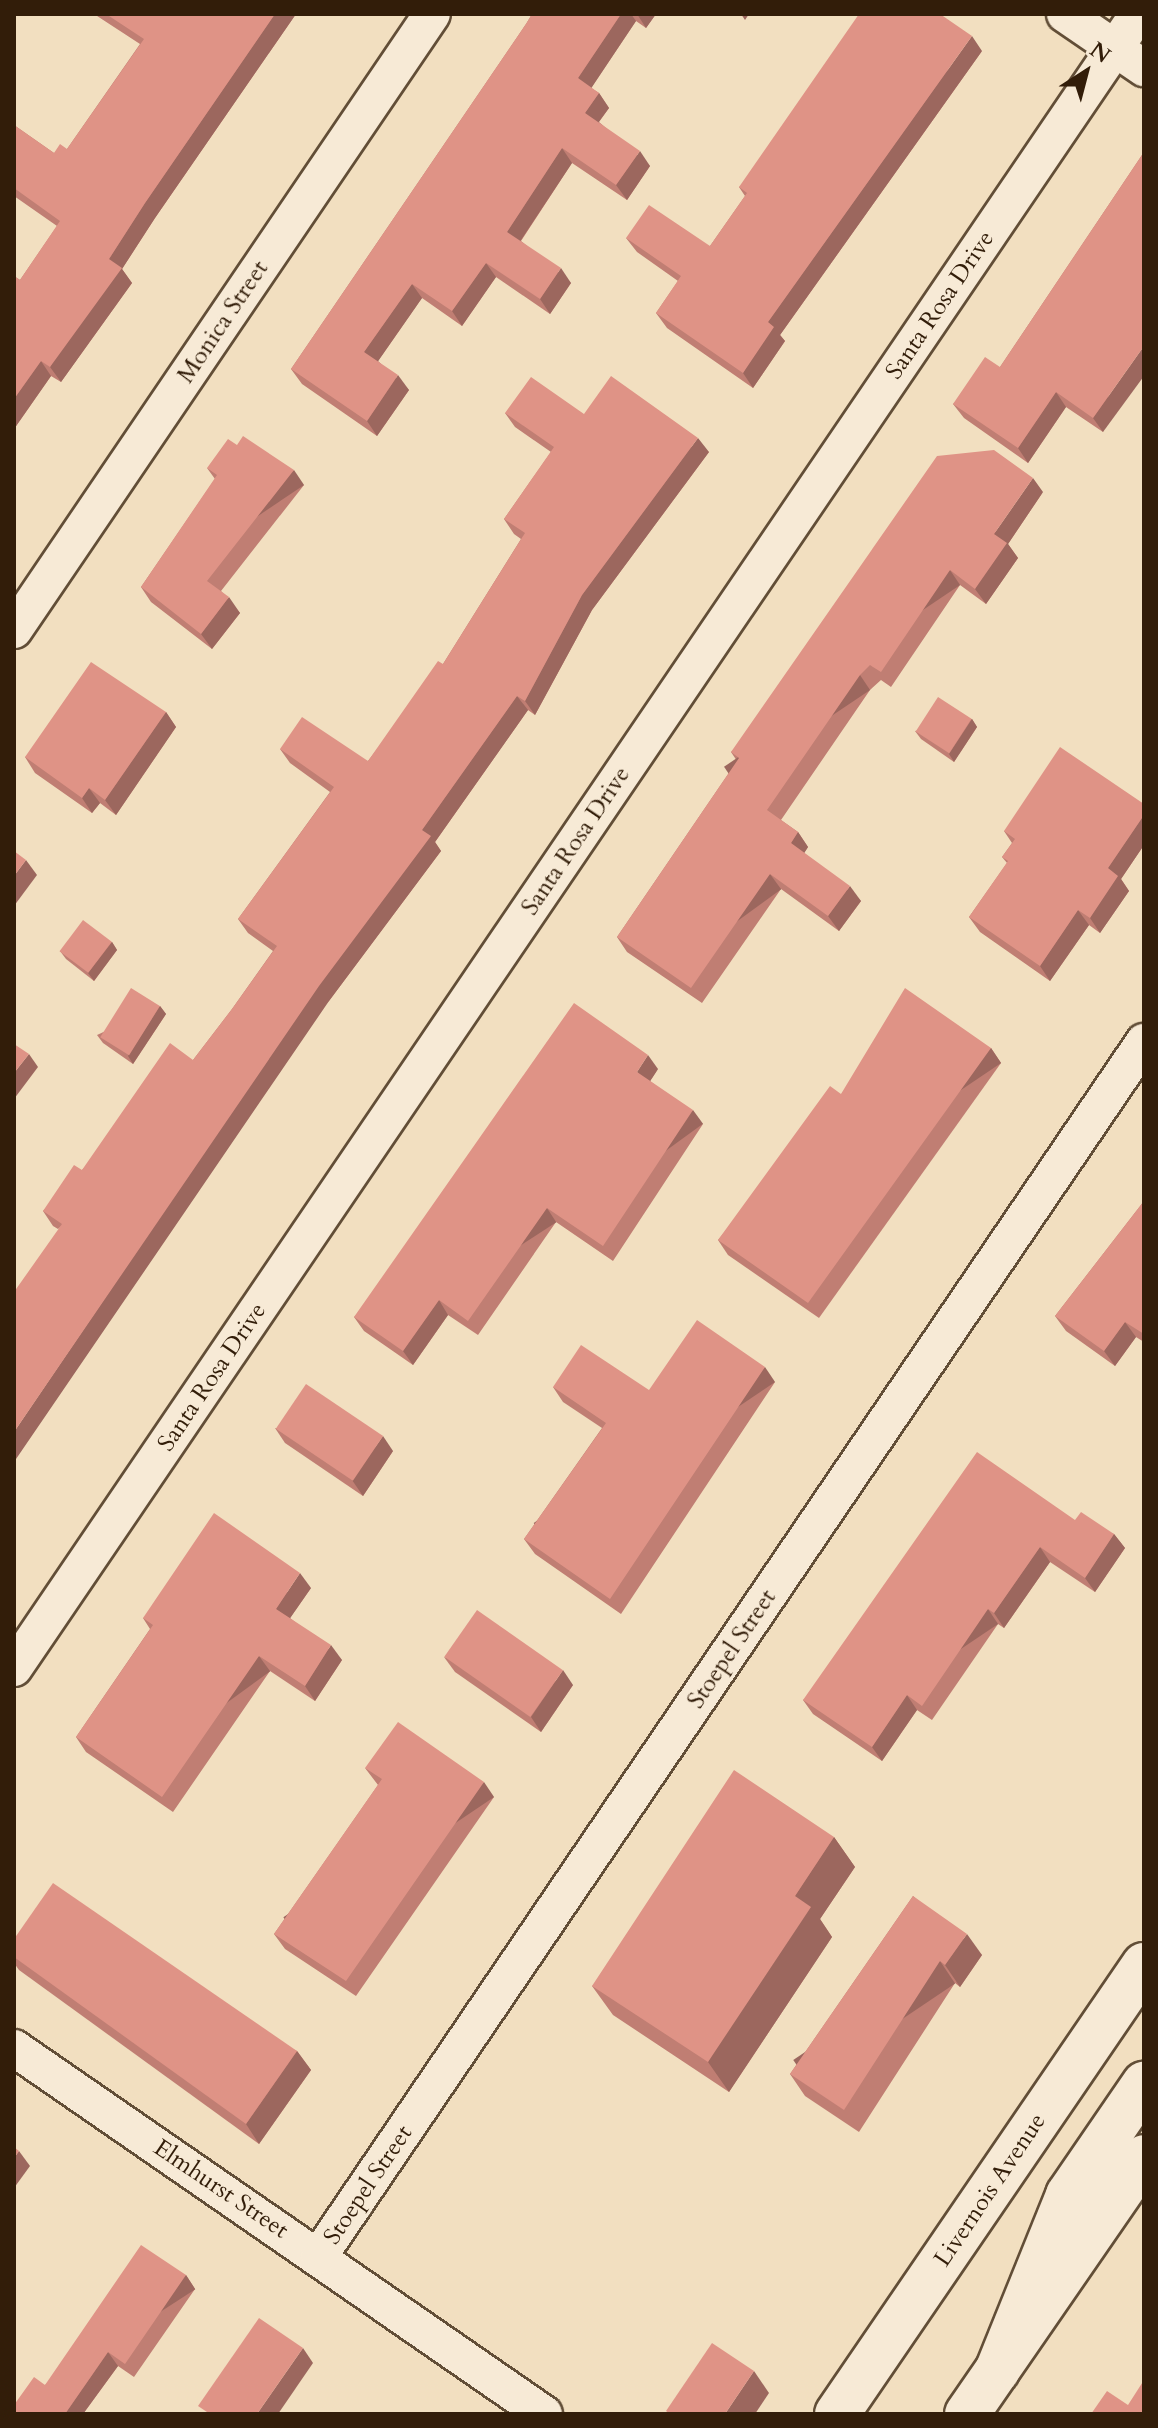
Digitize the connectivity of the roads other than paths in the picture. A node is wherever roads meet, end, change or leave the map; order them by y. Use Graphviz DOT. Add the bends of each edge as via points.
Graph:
graph roads {
  1 [pos="432,14"];
  2 [pos="1065,14"];
  3 [pos="1138,14"];
  4 [pos="1115,48"];
  5 [pos="1144,68"];
  6 [pos="14,630"];
  7 [pos="1144,1042"];
  8 [pos="14,1668"];
  9 [pos="1144,1965"];
  10 [pos="14,2048"];
  11 [pos="1144,2084"];
  12 [pos="1144,2157"];
  13 [pos="319,2256"];
  14 [pos="997,2371"];
  15 [pos="544,2414"];
  16 [pos="837,2414"];
  17 [pos="967,2414"];
  1 -- 6 [label="street, Monica Street"];
  2 -- 4 [label="street"];
  3 -- 4 [label="street, Santa Rosa Drive"];
  4 -- 5 [label="street"];
  4 -- 8 [label="street, Santa Rosa Drive"];
  7 -- 13 [label="street, Stoepel Street"];
  9 -- 16 [label="main road, Livernois Avenue"];
  10 -- 13 [label="street, Elmhurst Street"];
  11 -- 14 [label="main road" via="1068,2195"];
  12 -- 14 [label="main road"];
  13 -- 15 [label="street, Elmhurst Street"];
  14 -- 17 [label="main road"];
}
